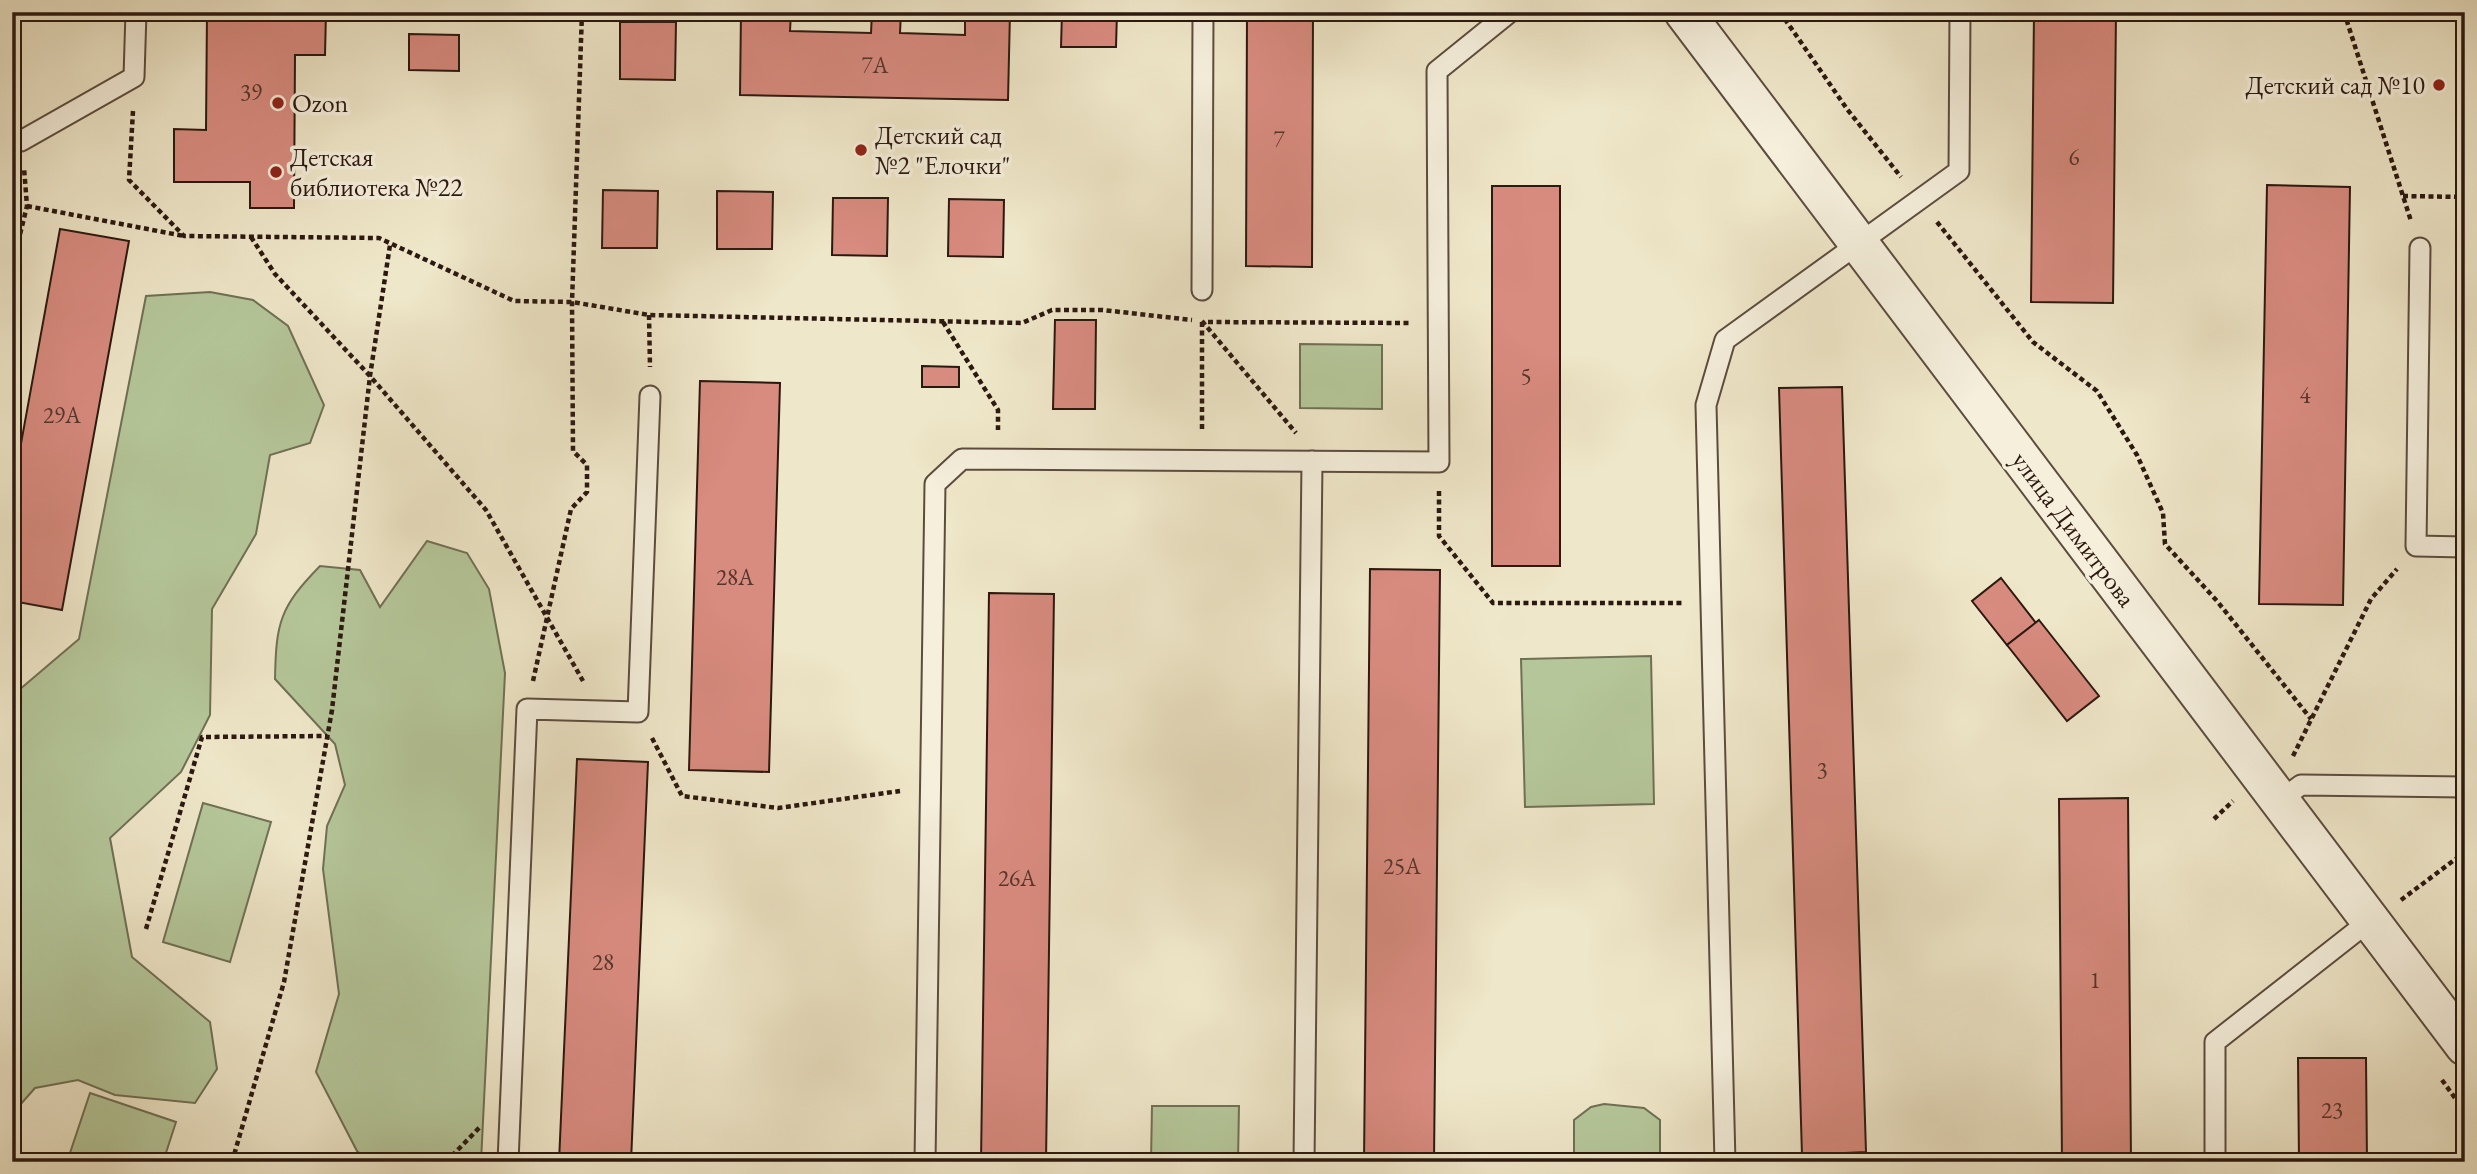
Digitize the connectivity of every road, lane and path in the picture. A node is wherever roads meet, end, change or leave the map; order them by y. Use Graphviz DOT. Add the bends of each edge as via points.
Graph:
graph roads {
  1 [pos="136,12"];
  2 [pos="582,12"];
  3 [pos="1203,12"];
  4 [pos="1510,12"];
  5 [pos="1684,12"];
  6 [pos="1780,12"];
  7 [pos="1960,12"];
  8 [pos="2344,12"];
  9 [pos="134,77"];
  10 [pos="17,140"];
  11 [pos="2403,196"];
  12 [pos="2465,197"];
  13 [pos="1919,199"];
  14 [pos="27,206"];
  15 [pos="184,236"];
  16 [pos="250,236"];
  17 [pos="1858,243"];
  18 [pos="390,244"];
  19 [pos="2420,248"];
  20 [pos="12,267"];
  21 [pos="1202,290"];
  22 [pos="572,302"];
  23 [pos="649,315"];
  24 [pos="943,321"];
  25 [pos="1202,321"];
  26 [pos="1438,323"];
  27 [pos="370,376"];
  28 [pos="650,396"];
  29 [pos="998,459"];
  30 [pos="1202,461"];
  31 [pos="1312,461"];
  32 [pos="1438,462"];
  33 [pos="2416,546"];
  34 [pos="2465,547"];
  35 [pos="1711,603"];
  36 [pos="547,620"];
  37 [pos="527,709"];
  38 [pos="601,711"];
  39 [pos="638,712"];
  40 [pos="2311,719"];
  41 [pos="327,736"];
  42 [pos="931,786"];
  43 [pos="2465,787"];
  44 [pos="2271,790"];
  45 [pos="2214,820"];
  46 [pos="2465,852"];
  47 [pos="2400,901"];
  48 [pos="2368,922"];
  49 [pos="146,929"];
  50 [pos="2465,1046"];
  51 [pos="232,1162"];
  52 [pos="508,1162"];
  53 [pos="925,1162"];
  54 [pos="1304,1162"];
  55 [pos="1725,1162"];
  56 [pos="2215,1162"];
  1 -- 9 [label="lane"];
  2 -- 22 [label="path"];
  3 -- 21 [label="lane"];
  4 -- 26 [label="lane" via="1437,71"];
  5 -- 17 [label="street, улица Димитрова"];
  6 -- 13 [label="path" via="1847,109"];
  7 -- 13 [label="lane" via="1959,171"];
  8 -- 11 [label="path"];
  9 -- 10 [label="lane"];
  9 -- 15 [label="path" via="130,180"];
  10 -- 14 [label="path"];
  11 -- 12 [label="path"];
  11 -- 19 [label="path"];
  13 -- 17 [label="lane"];
  13 -- 40 [label="path" via="2033,342 2097,391 2137,455 2163,513 2165,544"];
  14 -- 15 [label="path"];
  14 -- 20 [label="path"];
  15 -- 16 [label="path"];
  16 -- 18 [label="path" via="379,238"];
  16 -- 27 [label="path" via="275,274"];
  17 -- 35 [label="lane" via="1725,340 1706,405"];
  17 -- 44 [label="street, улица Димитрова"];
  18 -- 22 [label="path" via="513,301"];
  18 -- 27 [label="path"];
  19 -- 33 [label="lane"];
  21 -- 25 [label="path"];
  22 -- 23 [label="path"];
  22 -- 36 [label="path" via="573,451 587,465 587,492 571,509"];
  23 -- 24 [label="path"];
  23 -- 28 [label="path"];
  24 -- 25 [label="path" via="1022,323 1052,310 1103,310"];
  24 -- 29 [label="path" via="998,410"];
  25 -- 26 [label="path"];
  25 -- 30 [label="path"];
  25 -- 31 [label="path" via="1293,428"];
  26 -- 32 [label="lane"];
  27 -- 36 [label="path" via="486,510"];
  27 -- 41 [label="path"];
  28 -- 39 [label="lane"];
  29 -- 30 [label="lane"];
  29 -- 42 [label="lane" via="962,459 935,484"];
  30 -- 31 [label="lane"];
  31 -- 32 [label="lane"];
  31 -- 54 [label="lane"];
  32 -- 35 [label="path" via="1439,536 1493,603"];
  33 -- 34 [label="lane"];
  33 -- 40 [label="path" via="2371,599"];
  35 -- 55 [label="lane"];
  36 -- 37 [label="path"];
  36 -- 38 [label="path"];
  37 -- 38 [label="lane"];
  37 -- 52 [label="lane"];
  38 -- 39 [label="lane"];
  39 -- 42 [label="path" via="682,796 778,808"];
  40 -- 44 [label="path"];
  41 -- 49 [label="path" via="202,737"];
  41 -- 51 [label="path" via="284,982"];
  42 -- 53 [label="lane"];
  43 -- 44 [label="lane" via="2301,785"];
  44 -- 45 [label="path"];
  44 -- 48 [label="street, улица Димитрова"];
  46 -- 47 [label="path"];
  48 -- 50 [label="street, улица Димитрова"];
  48 -- 56 [label="lane" via="2215,1042"];
}
